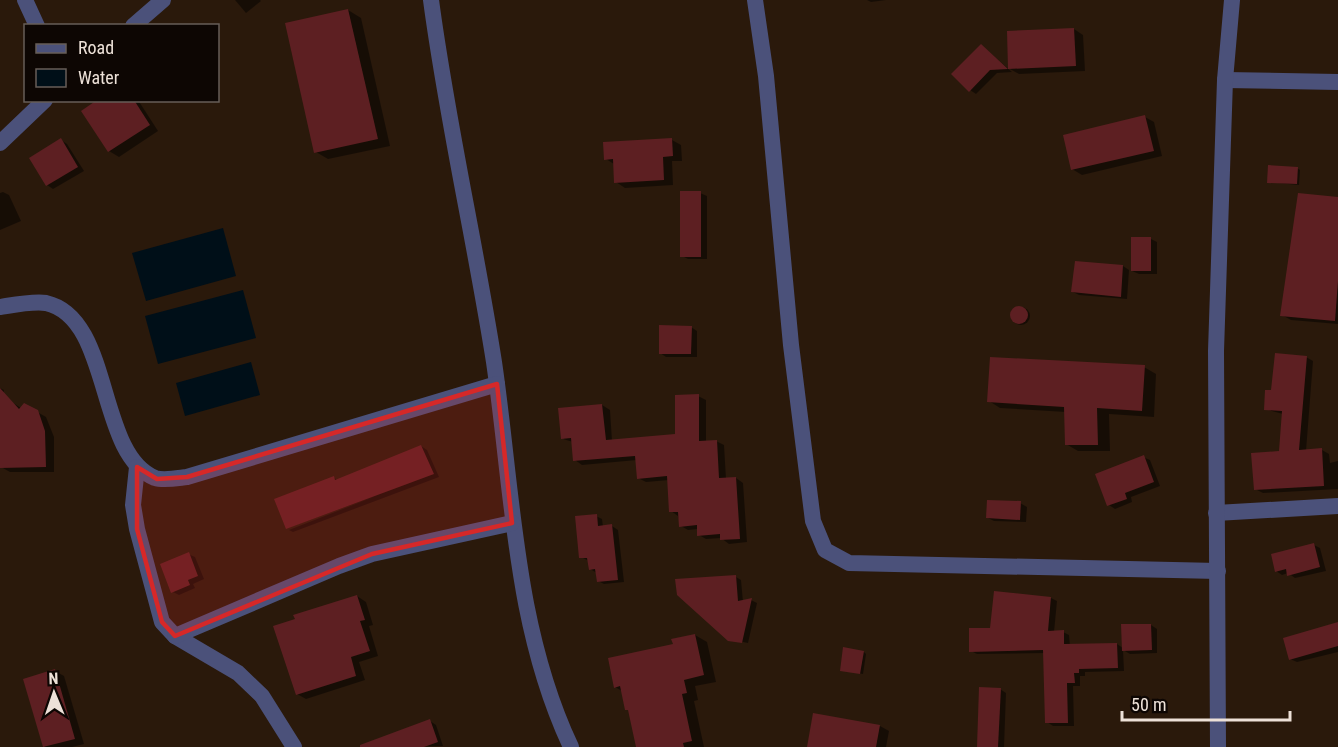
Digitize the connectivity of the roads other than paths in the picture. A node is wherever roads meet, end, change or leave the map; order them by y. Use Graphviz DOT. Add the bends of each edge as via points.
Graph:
graph roads {
  1 [pos="25,0"];
  2 [pos="163,0"];
  3 [pos="430,0"];
  4 [pos="755,0"];
  5 [pos="1233,0"];
  6 [pos="36,24"];
  7 [pos="135,24"];
  8 [pos="1225,80"];
  9 [pos="1338,82"];
  10 [pos="43,102"];
  11 [pos="0,143"];
  12 [pos="0,307"];
  13 [pos="497,384"];
  14 [pos="136,467"];
  15 [pos="1338,506"];
  16 [pos="1216,513"];
  17 [pos="512,524"];
  18 [pos="1218,571"];
  19 [pos="175,636"];
  20 [pos="294,747"];
  21 [pos="571,747"];
  22 [pos="1218,747"];
  1 -- 6 [label="street"];
  2 -- 7 [label="street"];
  3 -- 13 [label="street"];
  4 -- 18 [label="street" via="811,509 825,550 849,563"];
  5 -- 8 [label="street"];
  8 -- 9 [label="street"];
  8 -- 16 [label="street" via="1216,351"];
  10 -- 11 [label="street"];
  12 -- 14 [label="street" via="45,303 69,313 89,348 125,448"];
  13 -- 14 [label="street" via="187,477 157,479"];
  13 -- 17 [label="street"];
  14 -- 19 [label="street" via="133,505 137,529 162,622"];
  15 -- 16 [label="street"];
  16 -- 18 [label="street"];
  17 -- 19 [label="street" via="372,554"];
  17 -- 21 [label="street" via="523,593 559,721"];
  18 -- 22 [label="street"];
  19 -- 20 [label="street" via="238,673 262,696"];
}
